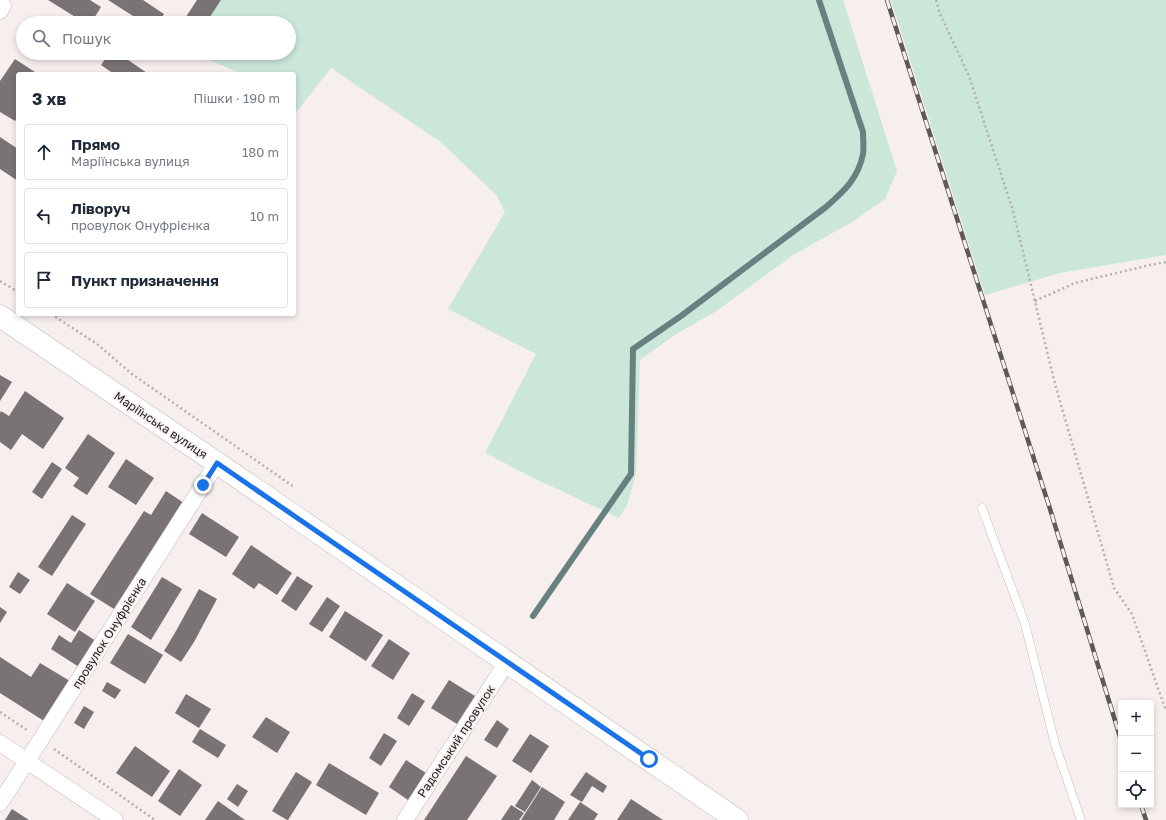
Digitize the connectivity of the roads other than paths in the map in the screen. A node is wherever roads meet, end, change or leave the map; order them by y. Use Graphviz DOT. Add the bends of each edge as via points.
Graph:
graph roads {
  1 [pos="0,316"];
  2 [pos="217,463"];
  3 [pos="982,508"];
  4 [pos="507,662"];
  5 [pos="0,743"];
  6 [pos="27,761"];
  7 [pos="0,803"];
  8 [pos="115,820"];
  9 [pos="405,820"];
  10 [pos="737,820"];
  11 [pos="1081,820"];
  1 -- 2 [label="main road, Маріїнська вулиця"];
  2 -- 4 [label="main road, Маріїнська вулиця"];
  2 -- 6 [label="street, провулок Онуфрієнка"];
  3 -- 11 [label="lane" via="1025,624 1055,744"];
  4 -- 9 [label="street, Радомський провулок"];
  4 -- 10 [label="main road, Маріїнська вулиця"];
  5 -- 6 [label="street"];
  6 -- 7 [label="street, провулок Онуфрієнка"];
  6 -- 8 [label="street"];
}
